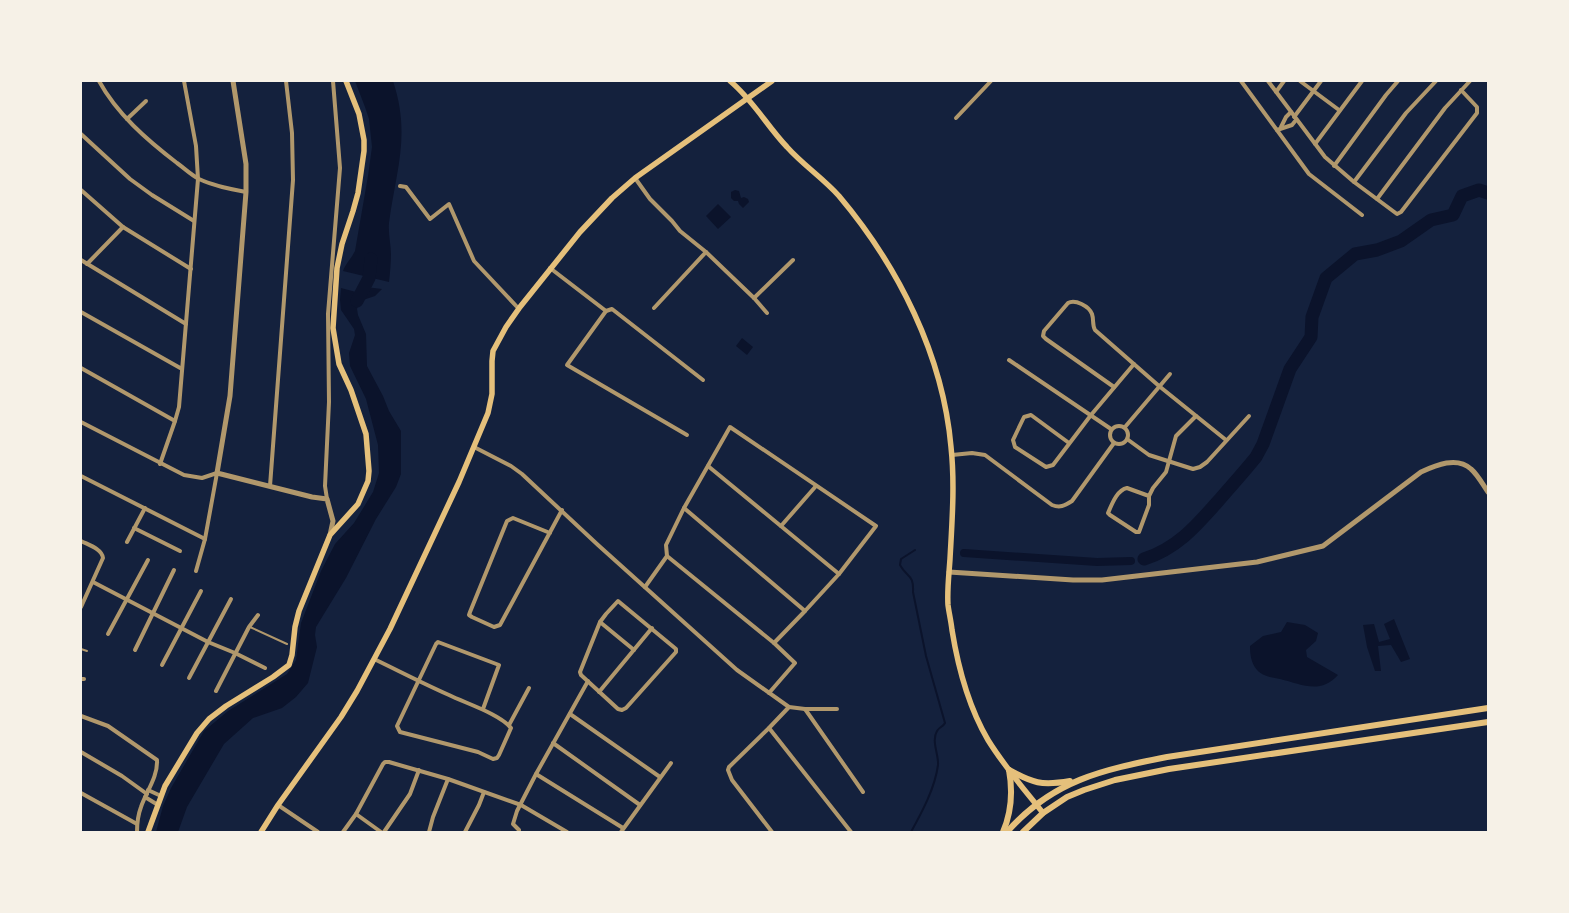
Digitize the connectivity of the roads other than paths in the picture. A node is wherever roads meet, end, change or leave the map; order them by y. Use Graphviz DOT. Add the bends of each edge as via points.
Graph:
graph roads {
  1 [pos="99,81"];
  2 [pos="184,81"];
  3 [pos="233,81"];
  4 [pos="286,81"];
  5 [pos="334,81"];
  6 [pos="346,81"];
  7 [pos="730,81"];
  8 [pos="772,81"];
  9 [pos="990,81"];
  10 [pos="1241,81"];
  11 [pos="1268,81"];
  12 [pos="1284,81"];
  13 [pos="1300,81"];
  14 [pos="1321,81"];
  15 [pos="1362,81"];
  16 [pos="1398,81"];
  17 [pos="1436,81"];
  18 [pos="1470,81"];
  19 [pos="1461,90"];
  20 [pos="1276,92"];
  21 [pos="1313,92"];
  22 [pos="748,98"];
  23 [pos="146,101"];
  24 [pos="1339,110"];
  25 [pos="1291,112"];
  26 [pos="956,118"];
  27 [pos="127,119"];
  28 [pos="1295,119"];
  29 [pos="1281,128"];
  30 [pos="1276,130"];
  31 [pos="81,134"];
  32 [pos="1315,144"];
  33 [pos="1334,166"];
  34 [pos="635,178"];
  35 [pos="198,179"];
  36 [pos="1354,182"];
  37 [pos="400,186"];
  38 [pos="81,190"];
  39 [pos="246,192"];
  40 [pos="1376,199"];
  41 [pos="1362,215"];
  42 [pos="194,221"];
  43 [pos="123,227"];
  44 [pos="706,252"];
  45 [pos="81,260"];
  46 [pos="793,260"];
  47 [pos="87,264"];
  48 [pos="550,268"];
  49 [pos="190,269"];
  50 [pos="754,298"];
  51 [pos="654,308"];
  52 [pos="519,309"];
  53 [pos="606,310"];
  54 [pos="81,312"];
  55 [pos="767,313"];
  56 [pos="186,324"];
  57 [pos="1008,360"];
  58 [pos="1134,364"];
  59 [pos="81,368"];
  60 [pos="182,369"];
  61 [pos="1170,374"];
  62 [pos="703,380"];
  63 [pos="1159,386"];
  64 [pos="1114,387"];
  65 [pos="1091,415"];
  66 [pos="1196,416"];
  67 [pos="1249,416"];
  68 [pos="176,421"];
  69 [pos="81,422"];
  70 [pos="1125,427"];
  71 [pos="1111,429"];
  72 [pos="687,435"];
  73 [pos="1127,439"];
  74 [pos="1226,440"];
  75 [pos="1069,443"];
  76 [pos="1114,443"];
  77 [pos="474,447"];
  78 [pos="952,455"];
  79 [pos="1168,462"];
  80 [pos="160,464"];
  81 [pos="708,466"];
  82 [pos="217,473"];
  83 [pos="81,476"];
  84 [pos="270,486"];
  85 [pos="816,486"];
  86 [pos="1488,492"];
  87 [pos="1149,496"];
  88 [pos="327,499"];
  89 [pos="145,508"];
  90 [pos="684,508"];
  91 [pos="562,510"];
  92 [pos="781,526"];
  93 [pos="134,528"];
  94 [pos="550,533"];
  95 [pos="330,535"];
  96 [pos="205,538"];
  97 [pos="81,541"];
  98 [pos="127,542"];
  99 [pos="180,550"];
  100 [pos="667,556"];
  101 [pos="148,560"];
  102 [pos="174,570"];
  103 [pos="196,572"];
  104 [pos="949,572"];
  105 [pos="839,574"];
  106 [pos="93,582"];
  107 [pos="645,587"];
  108 [pos="201,591"];
  109 [pos="231,599"];
  110 [pos="127,600"];
  111 [pos="81,607"];
  112 [pos="805,611"];
  113 [pos="153,613"];
  114 [pos="258,615"];
  115 [pos="600,622"];
  116 [pos="249,627"];
  117 [pos="652,628"];
  118 [pos="182,629"];
  119 [pos="108,634"];
  120 [pos="208,642"];
  121 [pos="774,643"];
  122 [pos="286,644"];
  123 [pos="81,649"];
  124 [pos="135,650"];
  125 [pos="634,650"];
  126 [pos="87,651"];
  127 [pos="236,653"];
  128 [pos="374,659"];
  129 [pos="162,665"];
  130 [pos="265,668"];
  131 [pos="189,678"];
  132 [pos="419,681"];
  133 [pos="588,681"];
  134 [pos="529,688"];
  135 [pos="216,691"];
  136 [pos="599,692"];
  137 [pos="770,693"];
  138 [pos="788,707"];
  139 [pos="1488,708"];
  140 [pos="483,709"];
  141 [pos="805,709"];
  142 [pos="837,709"];
  143 [pos="570,714"];
  144 [pos="81,716"];
  145 [pos="1488,722"];
  146 [pos="509,725"];
  147 [pos="769,728"];
  148 [pos="553,744"];
  149 [pos="81,752"];
  150 [pos="671,763"];
  151 [pos="419,770"];
  152 [pos="1008,770"];
  153 [pos="536,774"];
  154 [pos="660,777"];
  155 [pos="448,779"];
  156 [pos="1078,780"];
  157 [pos="484,792"];
  158 [pos="863,792"];
  159 [pos="81,793"];
  160 [pos="147,794"];
  161 [pos="161,796"];
  162 [pos="1036,804"];
  163 [pos="158,805"];
  164 [pos="278,805"];
  165 [pos="521,805"];
  166 [pos="640,805"];
  167 [pos="1043,813"];
  168 [pos="356,814"];
  169 [pos="137,824"];
  170 [pos="519,830"];
  171 [pos="622,830"];
  172 [pos="136,832"];
  173 [pos="148,832"];
  174 [pos="261,832"];
  175 [pos="318,832"];
  176 [pos="344,832"];
  177 [pos="382,832"];
  178 [pos="430,832"];
  179 [pos="465,832"];
  180 [pos="567,832"];
  181 [pos="772,832"];
  182 [pos="851,832"];
  183 [pos="1003,832"];
  184 [pos="1007,832"];
  185 [pos="1023,832"];
  1 -- 27 [label="street"];
  2 -- 35 [label="street" via="196,146"];
  3 -- 39 [label="street" via="244,151"];
  4 -- 84 [label="street" via="292,133 293,180"];
  5 -- 88 [label="street" via="340,168 328,314 330,402 325,486"];
  6 -- 95 [label="main road" via="359,114 364,140 362,166 353,211 337,268 333,328 339,364 366,434 369,471 368,481 358,504"];
  7 -- 22 [label="main road"];
  8 -- 22 [label="main road"];
  9 -- 26 [label="street"];
  10 -- 30 [label="street"];
  11 -- 20 [label="street"];
  12 -- 20 [label="street"];
  13 -- 21 [label="street"];
  14 -- 21 [label="street"];
  15 -- 24 [label="street"];
  16 -- 33 [label="street"];
  17 -- 36 [label="street" via="1406,113"];
  18 -- 19 [label="street"];
  19 -- 40 [label="street"];
  19 -- 40 [label="street" via="1477,107 1477,113 1402,212 1397,214"];
  20 -- 25 [label="street"];
  21 -- 24 [label="street"];
  21 -- 28 [label="street"];
  22 -- 34 [label="main road"];
  22 -- 78 [label="main road" via="787,147 824,179 839,196 869,236 896,279 926,341 935,366 948,423"];
  23 -- 27 [label="street"];
  24 -- 32 [label="street"];
  25 -- 28 [label="street"];
  25 -- 29 [label="street"];
  27 -- 35 [label="street"];
  28 -- 29 [label="street" via="1292,125"];
  28 -- 32 [label="street"];
  29 -- 30 [label="street"];
  30 -- 41 [label="street" via="1309,174"];
  31 -- 42 [label="street" via="130,179"];
  32 -- 33 [label="street"];
  33 -- 36 [label="street"];
  34 -- 44 [label="street" via="650,199 680,231"];
  34 -- 48 [label="main road" via="597,214"];
  35 -- 39 [label="street" via="222,188"];
  35 -- 42 [label="street"];
  36 -- 40 [label="street"];
  37 -- 52 [label="street" via="406,187 430,218 449,204 474,261"];
  38 -- 43 [label="street"];
  39 -- 82 [label="street" via="230,396"];
  42 -- 49 [label="street"];
  43 -- 47 [label="street"];
  43 -- 49 [label="street"];
  44 -- 50 [label="street"];
  44 -- 51 [label="street"];
  45 -- 47 [label="street"];
  46 -- 50 [label="street"];
  47 -- 56 [label="street"];
  48 -- 52 [label="main road"];
  48 -- 53 [label="street"];
  49 -- 56 [label="street"];
  50 -- 55 [label="street"];
  52 -- 77 [label="main road" via="493,351 491,406"];
  53 -- 62 [label="street" via="612,309"];
  53 -- 72 [label="street" via="566,365"];
  54 -- 60 [label="street"];
  56 -- 60 [label="street"];
  57 -- 65 [label="street"];
  58 -- 63 [label="street"];
  58 -- 64 [label="street"];
  58 -- 64 [label="street" via="1095,330 1090,310 1076,301 1068,303 1044,331 1043,336"];
  59 -- 68 [label="street"];
  60 -- 68 [label="street"];
  61 -- 63 [label="street"];
  63 -- 66 [label="street"];
  63 -- 70 [label="street"];
  64 -- 65 [label="street"];
  65 -- 71 [label="street"];
  65 -- 75 [label="street"];
  66 -- 74 [label="street"];
  66 -- 79 [label="street" via="1176,436"];
  67 -- 74 [label="street"];
  68 -- 80 [label="street"];
  69 -- 80 [label="street"];
  70 -- 71 [label="street" via="1117,425"];
  70 -- 73 [label="street"];
  71 -- 76 [label="street" via="1109,436"];
  73 -- 76 [label="street" via="1123,444"];
  73 -- 79 [label="street" via="1149,455"];
  74 -- 79 [label="street" via="1200,467 1193,469"];
  75 -- 75 [label="street" via="1031,415 1024,417 1013,440 1016,447 1049,468 1056,463"];
  76 -- 78 [label="street" via="1072,501 1058,507 985,456 972,453"];
  77 -- 91 [label="street" via="511,466"];
  77 -- 128 [label="main road"];
  78 -- 104 [label="main road" via="953,510"];
  79 -- 87 [label="street" via="1166,472"];
  80 -- 82 [label="street" via="197,478"];
  81 -- 85 [label="street" via="730,427"];
  81 -- 90 [label="street"];
  81 -- 92 [label="street"];
  82 -- 84 [label="street"];
  82 -- 96 [label="street"];
  83 -- 89 [label="street"];
  84 -- 88 [label="street"];
  85 -- 92 [label="street"];
  85 -- 105 [label="street" via="876,526"];
  86 -- 104 [label="street" via="1471,469 1461,463 1449,462 1421,472 1322,546 1256,562 1102,580"];
  87 -- 87 [label="street" via="1124,488 1108,513 1139,532 1149,505"];
  88 -- 95 [label="street" via="332,521"];
  89 -- 93 [label="street"];
  89 -- 96 [label="street"];
  90 -- 100 [label="street" via="666,545"];
  90 -- 112 [label="street"];
  91 -- 94 [label="street"];
  91 -- 107 [label="street"];
  92 -- 105 [label="street"];
  93 -- 98 [label="street"];
  93 -- 99 [label="street"];
  94 -- 94 [label="street" via="500,625 494,627 472,617 470,612 507,521 513,518"];
  95 -- 161 [label="main road" via="299,611 289,665 209,719 191,740"];
  96 -- 103 [label="street"];
  97 -- 106 [label="street" via="102,554 103,558"];
  100 -- 107 [label="street"];
  100 -- 121 [label="street"];
  101 -- 110 [label="street"];
  102 -- 113 [label="street"];
  104 -- 152 [label="main road" via="948,606 961,676 987,738"];
  105 -- 112 [label="street"];
  106 -- 110 [label="street"];
  106 -- 111 [label="street"];
  107 -- 137 [label="street" via="737,670"];
  108 -- 118 [label="street"];
  109 -- 120 [label="street"];
  110 -- 113 [label="street"];
  110 -- 119 [label="street"];
  112 -- 121 [label="street"];
  113 -- 118 [label="street"];
  113 -- 124 [label="street"];
  114 -- 116 [label="street"];
  115 -- 117 [label="street" via="618,601"];
  115 -- 125 [label="street"];
  115 -- 133 [label="street" via="580,669 581,675"];
  116 -- 122 [label="lane"];
  116 -- 127 [label="street"];
  117 -- 125 [label="street"];
  117 -- 136 [label="street" via="676,649 676,652 626,708 618,709"];
  118 -- 120 [label="street"];
  118 -- 129 [label="street"];
  120 -- 127 [label="street"];
  120 -- 131 [label="street"];
  121 -- 137 [label="street" via="795,663"];
  123 -- 126 [label="lane"];
  125 -- 136 [label="street"];
  127 -- 130 [label="street"];
  127 -- 135 [label="street"];
  128 -- 132 [label="street"];
  128 -- 164 [label="main road" via="341,716"];
  132 -- 140 [label="street"];
  132 -- 140 [label="street" via="438,642 497,663 499,664"];
  132 -- 146 [label="street" via="397,726 400,732 478,752 493,759 499,755 510,731"];
  133 -- 136 [label="street"];
  133 -- 143 [label="street"];
  134 -- 146 [label="street"];
  137 -- 138 [label="street"];
  138 -- 141 [label="street"];
  138 -- 147 [label="street"];
  139 -- 156 [label="main road" via="1167,756 1118,767"];
  140 -- 146 [label="street"];
  141 -- 142 [label="street"];
  141 -- 158 [label="street"];
  143 -- 148 [label="street"];
  143 -- 154 [label="street"];
  144 -- 160 [label="street" via="108,726 156,758 156,771"];
  145 -- 167 [label="main road" via="1130,777 1073,794"];
  147 -- 181 [label="street" via="729,766 728,770 732,780"];
  147 -- 182 [label="street"];
  148 -- 153 [label="street"];
  148 -- 166 [label="street"];
  149 -- 160 [label="street"];
  150 -- 154 [label="street"];
  151 -- 155 [label="street"];
  151 -- 168 [label="street" via="385,762"];
  151 -- 177 [label="street" via="410,794"];
  152 -- 156 [label="main road" via="1030,781 1043,784"];
  152 -- 162 [label="main road"];
  152 -- 183 [label="main road" via="1011,804"];
  153 -- 165 [label="street"];
  153 -- 171 [label="street"];
  154 -- 166 [label="street"];
  155 -- 157 [label="street"];
  155 -- 178 [label="street"];
  156 -- 162 [label="main road"];
  157 -- 165 [label="street"];
  157 -- 179 [label="street"];
  159 -- 169 [label="street"];
  160 -- 161 [label="street"];
  160 -- 163 [label="street"];
  160 -- 169 [label="street"];
  161 -- 163 [label="main road"];
  162 -- 167 [label="main road"];
  162 -- 184 [label="main road"];
  163 -- 173 [label="main road"];
  164 -- 174 [label="main road"];
  164 -- 175 [label="street"];
  165 -- 170 [label="street" via="513,823"];
  165 -- 180 [label="street"];
  166 -- 171 [label="street"];
  167 -- 185 [label="main road"];
  168 -- 176 [label="street"];
  168 -- 177 [label="street"];
  169 -- 172 [label="street"];
}
